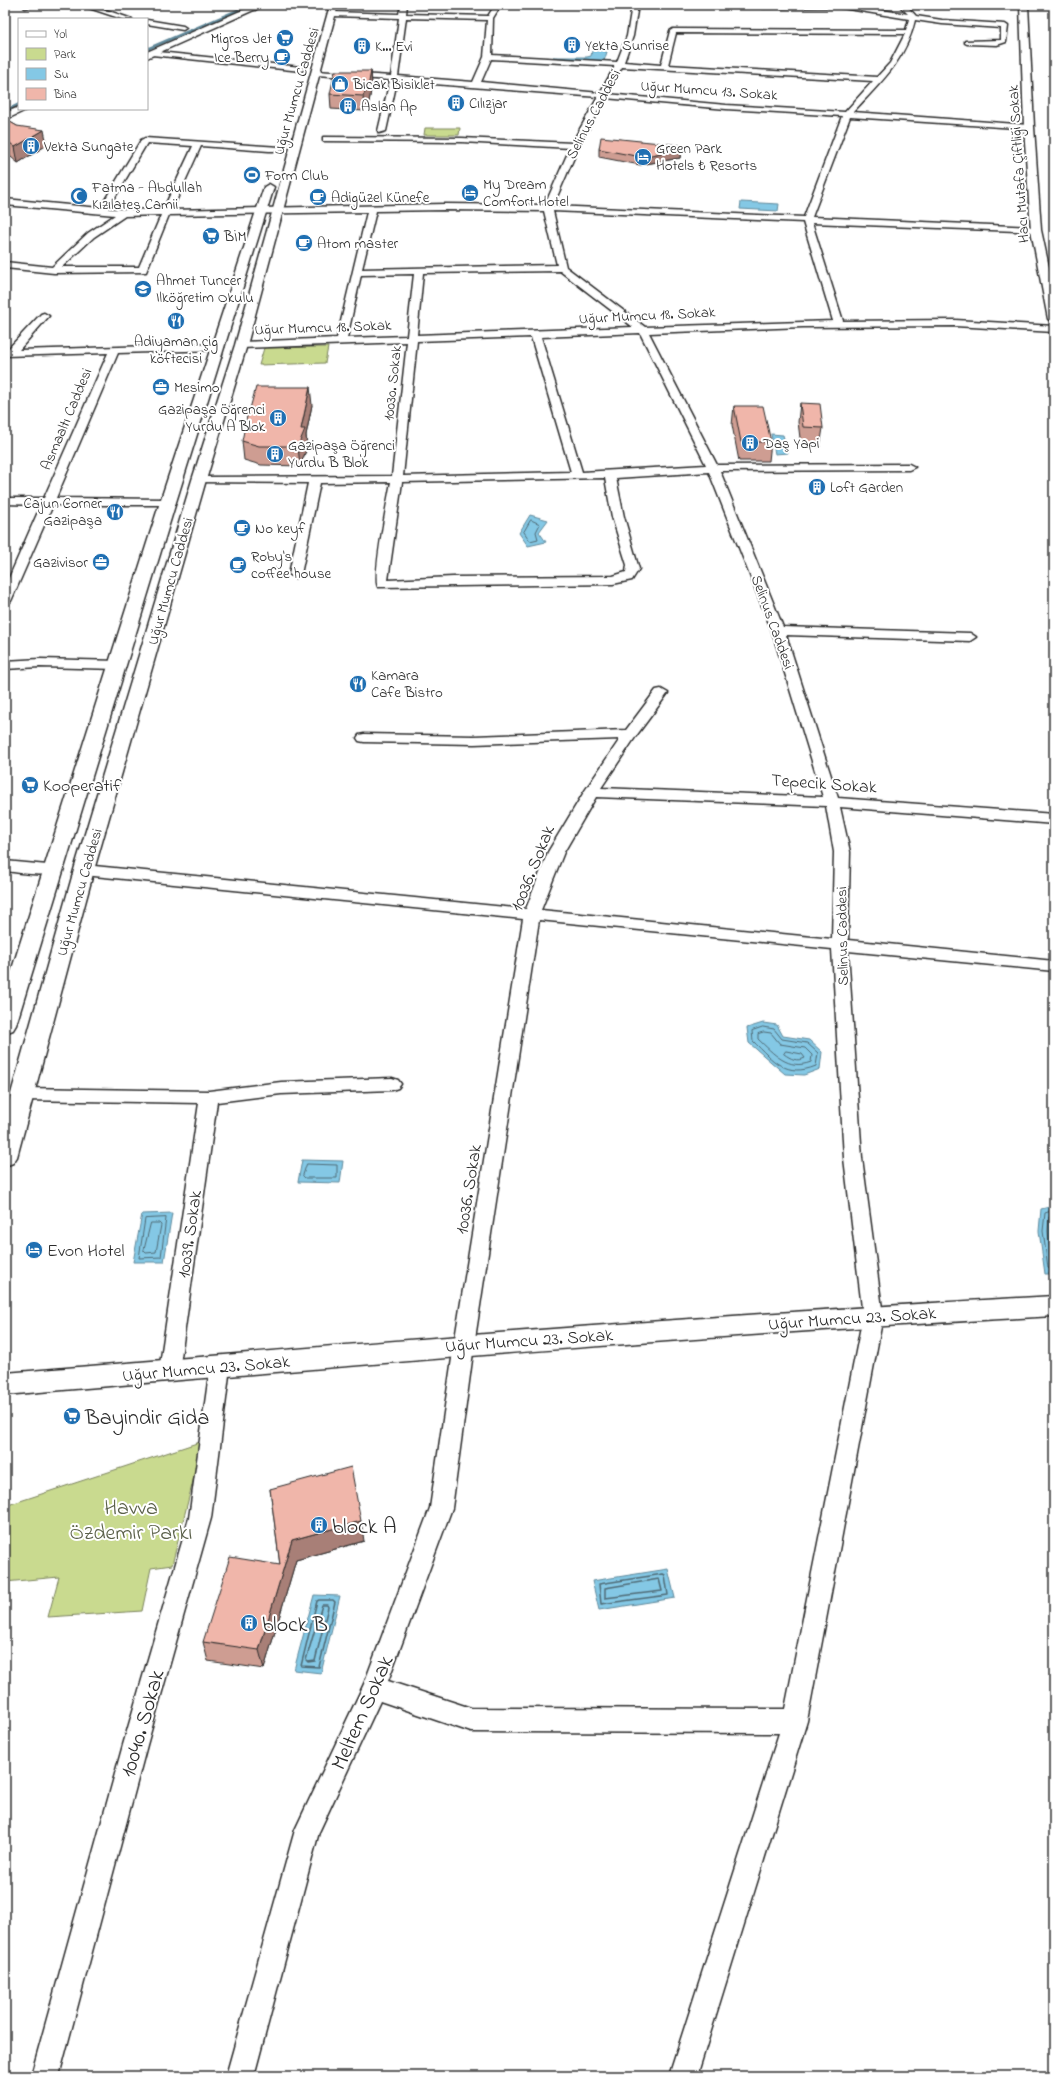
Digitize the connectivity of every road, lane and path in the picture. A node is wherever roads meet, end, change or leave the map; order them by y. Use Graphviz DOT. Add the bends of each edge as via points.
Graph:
graph roads {
  1 [pos="36,5"];
  2 [pos="105,5"];
  3 [pos="404,5"];
  4 [pos="498,5"];
  5 [pos="636,5"];
  6 [pos="902,5"];
  7 [pos="1024,5"];
  8 [pos="235,6"];
  9 [pos="258,6"];
  10 [pos="763,6"];
  11 [pos="27,7"];
  12 [pos="329,8"];
  13 [pos="403,16"];
  14 [pos="912,16"];
  15 [pos="126,18"];
  16 [pos="490,18"];
  17 [pos="148,22"];
  18 [pos="187,27"];
  19 [pos="909,32"];
  20 [pos="169,35"];
  21 [pos="967,42"];
  22 [pos="150,54"];
  23 [pos="488,57"];
  24 [pos="620,64"];
  25 [pos="664,67"];
  26 [pos="308,70"];
  27 [pos="394,78"];
  28 [pos="879,79"];
  29 [pos="476,84"];
  30 [pos="604,96"];
  31 [pos="21,110"];
  32 [pos="847,114"];
  33 [pos="5,117"];
  34 [pos="1029,127"];
  35 [pos="382,131"];
  36 [pos="326,139"];
  37 [pos="198,144"];
  38 [pos="574,146"];
  39 [pos="280,149"];
  40 [pos="5,203"];
  41 [pos="372,208"];
  42 [pos="548,208"];
  43 [pos="103,211"];
  44 [pos="278,211"];
  45 [pos="166,212"];
  46 [pos="262,212"];
  47 [pos="123,213"];
  48 [pos="807,220"];
  49 [pos="1036,230"];
  50 [pos="5,265"];
  51 [pos="562,268"];
  52 [pos="54,270"];
  53 [pos="419,271"];
  54 [pos="357,272"];
  55 [pos="44,316"];
  56 [pos="1054,319"];
  57 [pos="839,323"];
  58 [pos="643,330"];
  59 [pos="1054,330"];
  60 [pos="535,335"];
  61 [pos="412,339"];
  62 [pos="341,342"];
  63 [pos="241,345"];
  64 [pos="219,347"];
  65 [pos="114,350"];
  66 [pos="7,353"];
  67 [pos="909,467"];
  68 [pos="713,468"];
  69 [pos="577,475"];
  70 [pos="610,475"];
  71 [pos="397,478"];
  72 [pos="315,479"];
  73 [pos="199,480"];
  74 [pos="5,501"];
  75 [pos="49,502"];
  76 [pos="168,502"];
  77 [pos="294,574"];
  78 [pos="5,600"];
  79 [pos="778,631"];
  80 [pos="970,637"];
  81 [pos="118,665"];
  82 [pos="5,666"];
  83 [pos="661,693"];
  84 [pos="630,734"];
  85 [pos="364,738"];
  86 [pos="591,792"];
  87 [pos="832,802"];
  88 [pos="1054,819"];
  89 [pos="5,866"];
  90 [pos="53,869"];
  91 [pos="84,870"];
  92 [pos="532,914"];
  93 [pos="840,945"];
  94 [pos="1054,966"];
  95 [pos="5,1025"];
  96 [pos="392,1084"];
  97 [pos="22,1094"];
  98 [pos="209,1097"];
  99 [pos="5,1157"];
  100 [pos="1054,1306"];
  101 [pos="873,1316"];
  102 [pos="464,1345"];
  103 [pos="220,1367"];
  104 [pos="169,1372"];
  105 [pos="5,1384"];
  106 [pos="374,1688"];
  107 [pos="795,1721"];
  108 [pos="45,2076"];
  109 [pos="240,2076"];
  110 [pos="683,2076"];
  1 -- 11 [label="street"];
  2 -- 15 [label="street" via="92,8"];
  3 -- 13 [label="street"];
  4 -- 16 [label="street"];
  5 -- 24 [label="street, Selinus Caddesi" via="630,36"];
  6 -- 14 [label="street"];
  7 -- 34 [label="street, Hacı Mutafa Çiftliği Sokak"];
  8 -- 9 [label="street"];
  9 -- 22 [label="street"];
  10 -- 14 [label="street" via="836,5"];
  12 -- 13 [label="street"];
  12 -- 26 [label="main road, Uğur Mumcu Caddesi"];
  13 -- 16 [label="street" via="449,14"];
  13 -- 27 [label="street"];
  14 -- 19 [label="street"];
  14 -- 21 [label="street" via="942,22 1005,26 1004,42"];
  16 -- 23 [label="street"];
  17 -- 18 [label="street"];
  18 -- 20 [label="street"];
  19 -- 25 [label="street" via="673,32"];
  19 -- 28 [label="street" via="893,64"];
  22 -- 26 [label="street, Uğur Mumcu 13. Sokak"];
  23 -- 24 [label="street"];
  23 -- 29 [label="street"];
  24 -- 25 [label="street"];
  24 -- 30 [label="street, Selinus Caddesi"];
  25 -- 28 [label="street"];
  26 -- 27 [label="street, Uğur Mumcu 13. Sokak"];
  26 -- 39 [label="main road, Uğur Mumcu Caddesi"];
  26 -- 44 [label="main road, Uğur Mumcu Caddesi"];
  27 -- 29 [label="street, Uğur Mumcu 13. Sokak"];
  27 -- 35 [label="street"];
  28 -- 32 [label="street"];
  29 -- 30 [label="street, Uğur Mumcu 13. Sokak"];
  30 -- 32 [label="street, Uğur Mumcu 13. Sokak"];
  30 -- 38 [label="street, Selinus Caddesi"];
  31 -- 33 [label="street"];
  32 -- 34 [label="street, Uğur Mumcu 13. Sokak"];
  32 -- 48 [label="street"];
  34 -- 49 [label="street, Hacı Mutafa Çiftliği Sokak"];
  36 -- 38 [label="street" via="462,140"];
  37 -- 39 [label="street"];
  37 -- 43 [label="street" via="145,140"];
  37 -- 45 [label="street"];
  38 -- 42 [label="street, Selinus Caddesi"];
  39 -- 46 [label="main road, Uğur Mumcu Caddesi"];
  40 -- 43 [label="street"];
  41 -- 42 [label="street"];
  41 -- 44 [label="street"];
  41 -- 54 [label="street"];
  42 -- 48 [label="street"];
  42 -- 51 [label="street"];
  43 -- 47 [label="street"];
  44 -- 46 [label="street"];
  44 -- 63 [label="main road, Uğur Mumcu Caddesi"];
  45 -- 46 [label="street"];
  45 -- 47 [label="street"];
  45 -- 52 [label="street" via="143,270"];
  46 -- 64 [label="main road, Uğur Mumcu Caddesi"];
  47 -- 52 [label="street" via="91,235"];
  48 -- 49 [label="street"];
  48 -- 57 [label="street"];
  49 -- 56 [label="street, Hacı Mutafa Çiftliği Sokak"];
  50 -- 52 [label="street"];
  51 -- 53 [label="street"];
  51 -- 58 [label="street, Selinus Caddesi"];
  53 -- 54 [label="street"];
  53 -- 61 [label="street, 10030. Sokak"];
  54 -- 62 [label="street"];
  55 -- 66 [label="street"];
  57 -- 58 [label="street, Uğur Mumcu 18. Sokak"];
  57 -- 59 [label="street, Uğur Mumcu 18. Sokak" via="955,323"];
  58 -- 60 [label="street, Uğur Mumcu 18. Sokak"];
  58 -- 68 [label="street, Selinus Caddesi"];
  60 -- 61 [label="street, Uğur Mumcu 18. Sokak"];
  60 -- 69 [label="street"];
  61 -- 62 [label="street, Uğur Mumcu 18. Sokak"];
  61 -- 71 [label="street, 10030. Sokak"];
  62 -- 63 [label="street, Uğur Mumcu 18. Sokak"];
  63 -- 73 [label="main road, Uğur Mumcu Caddesi"];
  64 -- 65 [label="street"];
  64 -- 76 [label="main road, Uğur Mumcu Caddesi"];
  65 -- 66 [label="street"];
  65 -- 75 [label="street, Asmaaltı Caddesi"];
  67 -- 68 [label="street"];
  68 -- 70 [label="street"];
  68 -- 79 [label="street, Selinus Caddesi"];
  69 -- 70 [label="street"];
  69 -- 71 [label="street"];
  70 -- 71 [label="street, 10030. Sokak" via="618,517 633,565 633,573 630,576 613,580 382,584"];
  71 -- 72 [label="street"];
  72 -- 73 [label="street"];
  72 -- 77 [label="street"];
  73 -- 91 [label="main road, Uğur Mumcu Caddesi"];
  74 -- 75 [label="street"];
  75 -- 76 [label="street"];
  75 -- 78 [label="street, Asmaaltı Caddesi"];
  76 -- 81 [label="main road, Uğur Mumcu Caddesi"];
  79 -- 80 [label="street"];
  79 -- 87 [label="street, Selinus Caddesi"];
  81 -- 82 [label="street" via="40,663"];
  81 -- 90 [label="main road, Uğur Mumcu Caddesi"];
  83 -- 84 [label="street, 10036. Sokak"];
  84 -- 85 [label="street" via="474,740"];
  84 -- 86 [label="street, 10036. Sokak"];
  86 -- 87 [label="street, Tepecik Sokak"];
  86 -- 92 [label="street, 10036. Sokak" via="556,852"];
  87 -- 88 [label="street, Tepecik Sokak"];
  87 -- 93 [label="street, Selinus Caddesi" via="842,852"];
  89 -- 90 [label="street"];
  90 -- 91 [label="main road"];
  90 -- 95 [label="main road, Uğur Mumcu Caddesi"];
  91 -- 92 [label="street"];
  91 -- 97 [label="main road, Uğur Mumcu Caddesi"];
  92 -- 93 [label="street"];
  92 -- 102 [label="street, 10036. Sokak"];
  93 -- 94 [label="street"];
  93 -- 101 [label="street, Selinus Caddesi" via="853,1158"];
  96 -- 98 [label="street" via="281,1088"];
  97 -- 98 [label="street"];
  97 -- 99 [label="main road, Uğur Mumcu Caddesi"];
  98 -- 104 [label="street, 10039. Sokak"];
  100 -- 101 [label="street, Uğur Mumcu 23. Sokak"];
  101 -- 102 [label="street, Uğur Mumcu 23. Sokak"];
  101 -- 107 [label="street, Selinus Caddesi"];
  102 -- 103 [label="street, Uğur Mumcu 23. Sokak"];
  102 -- 106 [label="street, Meltem Sokak" via="441,1508"];
  103 -- 104 [label="street, Uğur Mumcu 23. Sokak"];
  103 -- 108 [label="street, 10040. Sokak" via="200,1518"];
  104 -- 105 [label="street, Uğur Mumcu 23. Sokak"];
  106 -- 107 [label="street" via="471,1720"];
  106 -- 109 [label="street, Meltem Sokak" via="307,1830"];
  107 -- 110 [label="street, Selinus Caddesi"];
}
